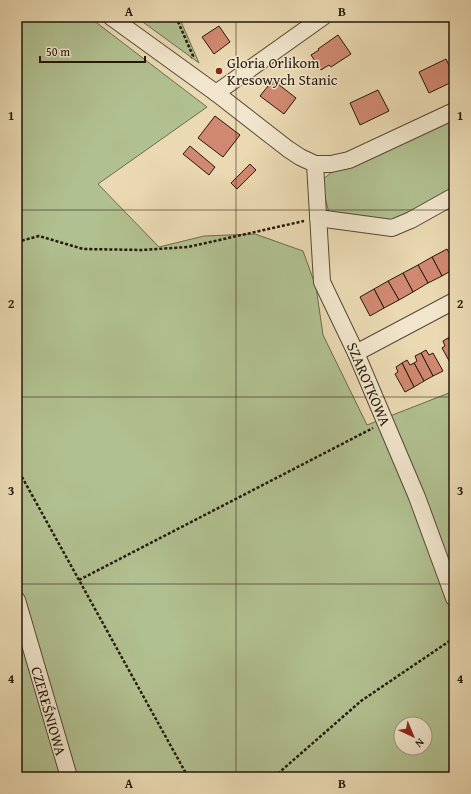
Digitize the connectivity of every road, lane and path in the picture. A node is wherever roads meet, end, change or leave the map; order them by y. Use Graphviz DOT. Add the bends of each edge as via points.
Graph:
graph roads {
  1 [pos="111,17"];
  2 [pos="176,17"];
  3 [pos="323,17"];
  4 [pos="183,70"];
  5 [pos="216,93"];
  6 [pos="454,111"];
  7 [pos="315,164"];
  8 [pos="454,196"];
  9 [pos="318,218"];
  10 [pos="17,242"];
  11 [pos="454,300"];
  12 [pos="356,353"];
  13 [pos="385,422"];
  14 [pos="17,468"];
  15 [pos="79,580"];
  16 [pos="454,598"];
  17 [pos="17,600"];
  18 [pos="454,638"];
  19 [pos="69,777"];
  20 [pos="188,777"];
  21 [pos="274,777"];
  1 -- 4 [label="street"];
  2 -- 4 [label="path" via="193,56"];
  3 -- 5 [label="street"];
  4 -- 5 [label="street"];
  5 -- 7 [label="street" via="288,150"];
  6 -- 7 [label="street" via="349,160"];
  7 -- 9 [label="street, SZAROTKOWA"];
  8 -- 9 [label="street" via="392,228"];
  9 -- 10 [label="path" via="188,247 142,250 83,249 39,236"];
  9 -- 12 [label="street, SZAROTKOWA" via="322,282"];
  11 -- 12 [label="street"];
  12 -- 13 [label="street, SZAROTKOWA"];
  13 -- 15 [label="path"];
  13 -- 16 [label="street, SZAROTKOWA" via="417,497"];
  14 -- 15 [label="path"];
  15 -- 20 [label="path"];
  17 -- 19 [label="street, CZEREŚNIOWA"];
  18 -- 21 [label="path" via="361,701"];
}
